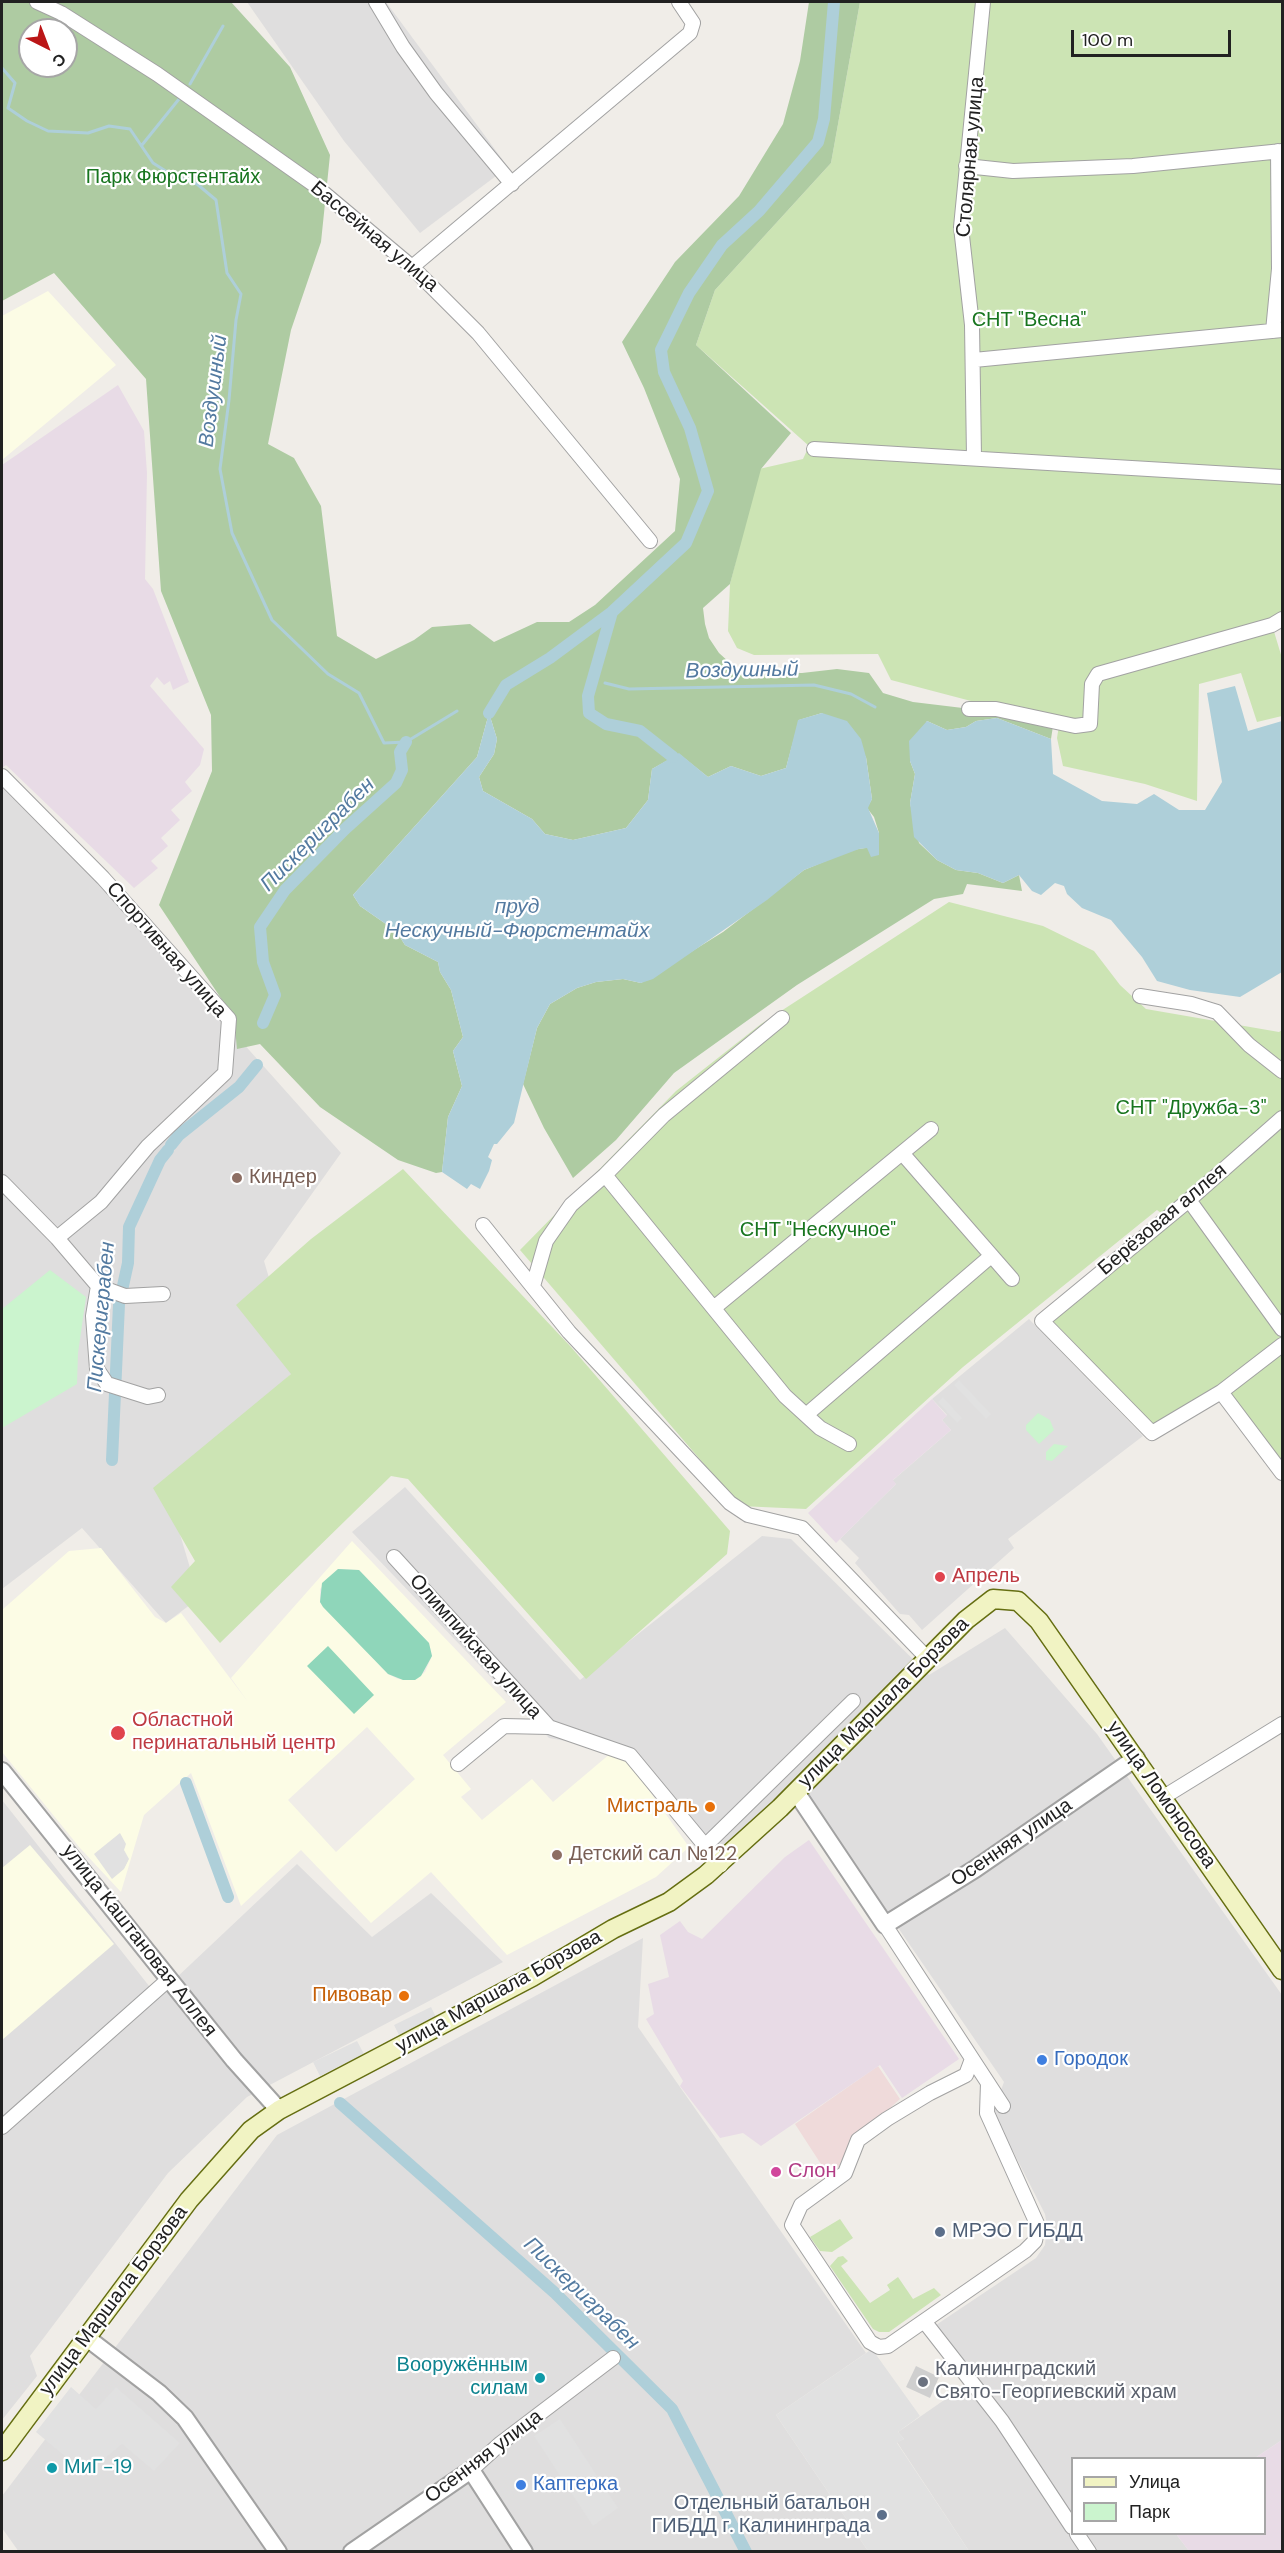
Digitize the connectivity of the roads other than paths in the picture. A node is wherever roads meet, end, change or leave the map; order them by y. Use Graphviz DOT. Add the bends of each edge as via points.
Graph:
graph roads {
  1 [pos="37,2"];
  2 [pos="376,2"];
  3 [pos="679,2"];
  4 [pos="983,2"];
  5 [pos="1280,151"];
  6 [pos="966,166"];
  7 [pos="512,184"];
  8 [pos="412,267"];
  9 [pos="1278,330"];
  10 [pos="974,360"];
  11 [pos="814,449"];
  12 [pos="974,457"];
  13 [pos="1282,477"];
  14 [pos="650,541"];
  15 [pos="1282,619"];
  16 [pos="969,709"];
  17 [pos="2,776"];
  18 [pos="1140,996"];
  19 [pos="782,1018"];
  20 [pos="1282,1071"];
  21 [pos="1282,1118"];
  22 [pos="931,1129"];
  23 [pos="903,1153"];
  24 [pos="605,1175"];
  25 [pos="2,1182"];
  26 [pos="1189,1200"];
  27 [pos="483,1226"];
  28 [pos="57,1238"];
  29 [pos="991,1256"];
  30 [pos="1012,1280"];
  31 [pos="98,1286"];
  32 [pos="533,1286"];
  33 [pos="164,1294"];
  34 [pos="715,1307"];
  35 [pos="1282,1329"];
  36 [pos="1282,1345"];
  37 [pos="1221,1392"];
  38 [pos="158,1395"];
  39 [pos="806,1415"];
  40 [pos="849,1444"];
  41 [pos="1282,1473"];
  42 [pos="394,1557"];
  43 [pos="1039,1621"];
  44 [pos="928,1659"];
  45 [pos="853,1701"];
  46 [pos="1282,1724"];
  47 [pos="549,1727"];
  48 [pos="1136,1758"];
  49 [pos="458,1764"];
  50 [pos="2,1771"];
  51 [pos="796,1792"];
  52 [pos="1162,1798"];
  53 [pos="705,1846"];
  54 [pos="721,1865"];
  55 [pos="885,1925"];
  56 [pos="1282,1970"];
  57 [pos="168,1979"];
  58 [pos="972,2059"];
  59 [pos="988,2083"];
  60 [pos="1003,2106"];
  61 [pos="279,2110"];
  62 [pos="2,2127"];
  63 [pos="924,2321"];
  64 [pos="87,2338"];
  65 [pos="613,2358"];
  66 [pos="2,2451"];
  67 [pos="471,2470"];
  68 [pos="1071,2525"];
  69 [pos="1078,2535"];
  70 [pos="278,2552"];
  71 [pos="352,2552"];
  72 [pos="524,2552"];
  73 [pos="1089,2552"];
  1 -- 8 [label="street, Бассейная улица" via="157,74 313,184"];
  2 -- 7 [label="street" via="436,93"];
  3 -- 7 [label="street" via="693,23 690,33"];
  4 -- 6 [label="street, Столярная улица"];
  5 -- 6 [label="street" via="1112,167 1013,171"];
  5 -- 9 [label="street"];
  6 -- 10 [label="street, Столярная улица" via="961,227"];
  7 -- 8 [label="street"];
  8 -- 14 [label="street, Бассейная улица" via="478,333"];
  9 -- 10 [label="street"];
  10 -- 12 [label="street, Столярная улица"];
  11 -- 12 [label="street"];
  12 -- 13 [label="street"];
  15 -- 16 [label="street" via="1098,674 1092,684 1090,724 1065,724 996,709"];
  17 -- 28 [label="street, Спортивная улица" via="103,878 229,1019 225,1073 148,1146 101,1202"];
  18 -- 20 [label="street" via="1217,1012"];
  19 -- 24 [label="street" via="664,1114"];
  21 -- 26 [label="street, Берёзовая аллея"];
  22 -- 23 [label="street"];
  23 -- 29 [label="street"];
  23 -- 34 [label="street"];
  24 -- 32 [label="street" via="571,1205 546,1241"];
  24 -- 34 [label="street"];
  25 -- 28 [label="street"];
  26 -- 35 [label="street"];
  26 -- 37 [label="street, Берёзовая аллея" via="1042,1321 1152,1433"];
  27 -- 32 [label="street"];
  28 -- 31 [label="street"];
  29 -- 30 [label="street"];
  29 -- 39 [label="street"];
  31 -- 33 [label="street" via="120,1295"];
  31 -- 38 [label="street" via="93,1316 97,1369 114,1385 148,1397"];
  32 -- 44 [label="street" via="569,1332 730,1503 748,1515 802,1528"];
  34 -- 39 [label="street" via="785,1396"];
  36 -- 37 [label="street"];
  37 -- 41 [label="street"];
  39 -- 40 [label="street"];
  42 -- 47 [label="street, Олимпийская улица"];
  43 -- 44 [label="main road, улица Маршала Борзова" via="1018,1601 993,1599"];
  43 -- 48 [label="main road, улица Ломоносова"];
  44 -- 51 [label="main road, улица Маршала Борзова"];
  45 -- 53 [label="street"];
  46 -- 52 [label="street"];
  47 -- 49 [label="street" via="504,1726"];
  47 -- 53 [label="street, Олимпийская улица" via="630,1755"];
  48 -- 52 [label="main road, улица Ломоносова"];
  48 -- 55 [label="street, Осенняя улица" via="975,1869"];
  50 -- 57 [label="street, улица Каштановая Аллея"];
  51 -- 54 [label="main road, улица Маршала Борзова"];
  51 -- 55 [label="street"];
  52 -- 56 [label="main road, улица Ломоносова"];
  53 -- 54 [label="street, Олимпийская улица"];
  54 -- 61 [label="main road, улица Маршала Борзова" via="669,1902"];
  55 -- 58 [label="street"];
  57 -- 61 [label="street, улица Каштановая Аллея"];
  57 -- 62 [label="street"];
  58 -- 59 [label="street"];
  58 -- 63 [label="street" via="966,2075 886,2119 858,2140 844,2173 801,2205 792,2226 870,2342 888,2346"];
  59 -- 60 [label="street"];
  59 -- 63 [label="street" via="987,2114 1038,2226 1035,2241"];
  61 -- 64 [label="main road, улица Маршала Борзова" via="251,2130 220,2163"];
  63 -- 68 [label="street" via="1002,2421"];
  64 -- 66 [label="main road, улица Маршала Борзова"];
  64 -- 70 [label="street" via="159,2393 184,2418"];
  65 -- 67 [label="street, Осенняя улица"];
  67 -- 71 [label="street, Осенняя улица"];
  67 -- 72 [label="street"];
  69 -- 73 [label="street"];
}
